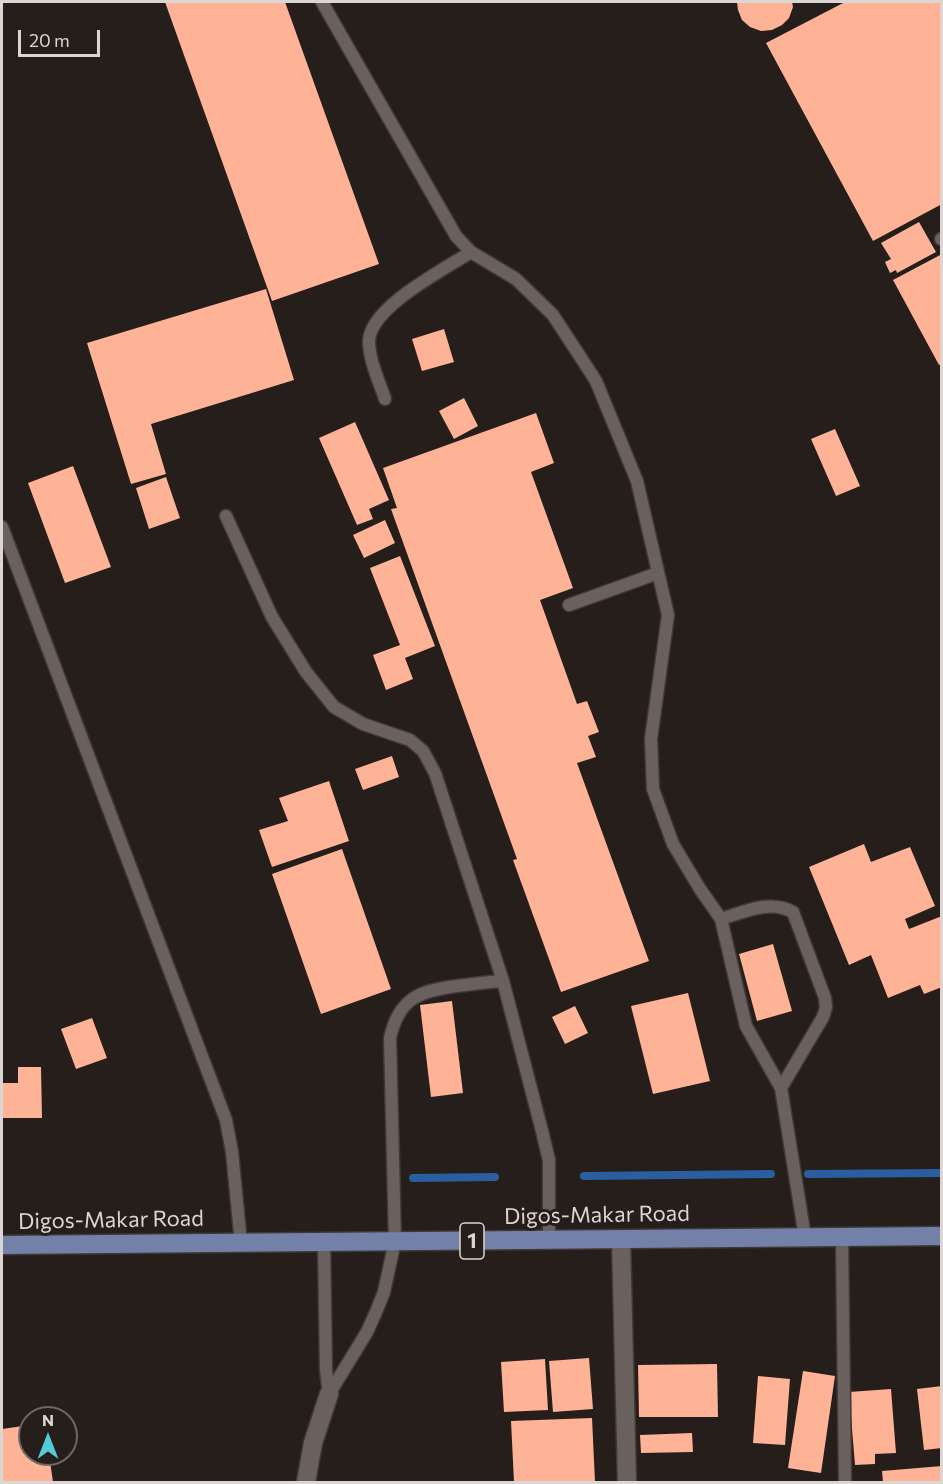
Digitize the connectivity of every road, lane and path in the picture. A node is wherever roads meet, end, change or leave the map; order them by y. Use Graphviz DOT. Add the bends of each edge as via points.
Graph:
graph roads {
  1 [pos="322,2"];
  2 [pos="471,252"];
  3 [pos="385,399"];
  4 [pos="226,516"];
  5 [pos="2,527"];
  6 [pos="658,573"];
  7 [pos="569,605"];
  8 [pos="721,919"];
  9 [pos="503,981"];
  10 [pos="781,1088"];
  11 [pos="942,1236"];
  12 [pos="805,1237"];
  13 [pos="842,1237"];
  14 [pos="621,1239"];
  15 [pos="549,1240"];
  16 [pos="395,1241"];
  17 [pos="324,1242"];
  18 [pos="241,1243"];
  19 [pos="2,1245"];
  20 [pos="329,1394"];
  21 [pos="306,1482"];
  22 [pos="627,1482"];
  23 [pos="845,1482"];
  1 -- 2 [label="lane" via="446,222"];
  2 -- 3 [label="lane" via="416,286 375,323 369,339 371,356"];
  2 -- 6 [label="lane" via="516,279 553,315 596,381 637,481"];
  4 -- 9 [label="lane" via="272,617 306,672 334,706 363,724 410,740 429,761"];
  5 -- 18 [label="lane" via="226,1120"];
  6 -- 7 [label="lane"];
  6 -- 8 [label="lane" via="668,615 651,740 653,789 673,844"];
  8 -- 10 [label="lane" via="746,1026"];
  8 -- 10 [label="lane" via="769,906 793,912 825,998 823,1017"];
  9 -- 15 [label="lane" via="549,1160"];
  9 -- 16 [label="lane" via="432,989 405,1005 393,1024 390,1038"];
  10 -- 12 [label="lane"];
  11 -- 13 [label="main road, Digos-Makar Road / 1"];
  12 -- 13 [label="main road, Digos-Makar Road / 1"];
  12 -- 14 [label="main road, Digos-Makar Road / 1"];
  13 -- 23 [label="lane"];
  14 -- 15 [label="main road, Digos-Makar Road / 1"];
  14 -- 22 [label="street"];
  15 -- 16 [label="main road, Digos-Makar Road / 1"];
  16 -- 17 [label="main road, Digos-Makar Road / 1"];
  16 -- 20 [label="lane" via="376,1312"];
  17 -- 18 [label="main road, Digos-Makar Road / 1"];
  17 -- 20 [label="lane"];
  18 -- 19 [label="main road, Digos-Makar Road / 1"];
  20 -- 21 [label="street" via="313,1443"];
}
